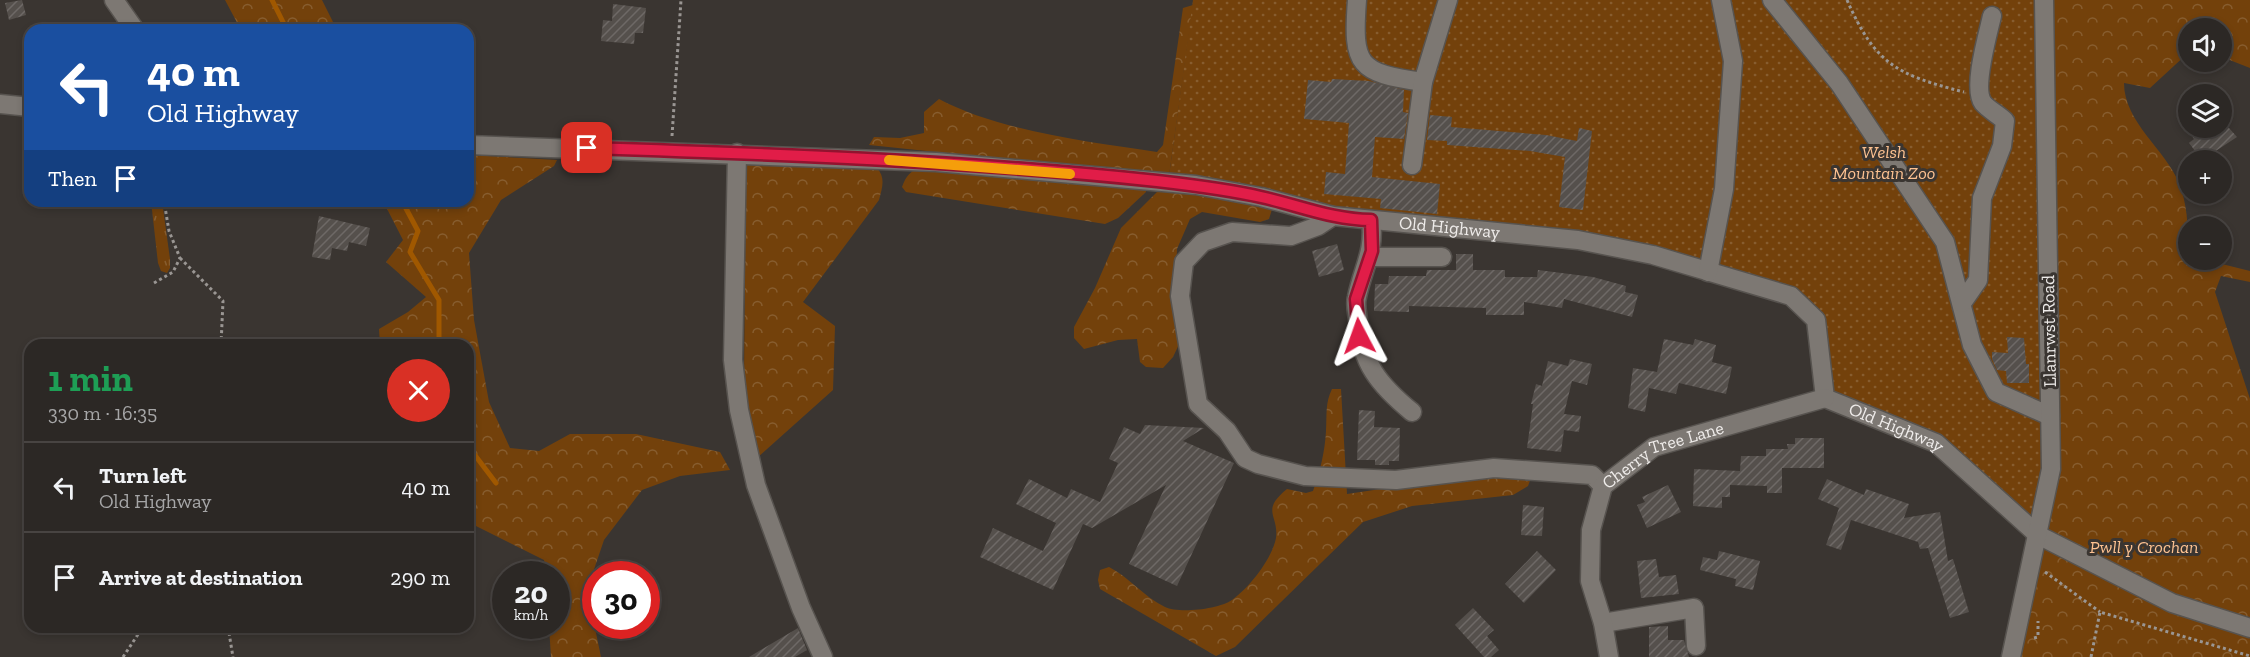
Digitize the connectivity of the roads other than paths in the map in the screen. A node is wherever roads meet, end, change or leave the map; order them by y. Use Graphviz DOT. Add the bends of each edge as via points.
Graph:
graph roads {
  1 [pos="114,0"];
  2 [pos="1357,0"];
  3 [pos="1448,0"];
  4 [pos="1721,0"];
  5 [pos="1772,0"];
  6 [pos="2044,0"];
  7 [pos="1992,16"];
  8 [pos="131,24"];
  9 [pos="1423,82"];
  10 [pos="0,104"];
  11 [pos="24,106"];
  12 [pos="474,145"];
  13 [pos="737,153"];
  14 [pos="1412,165"];
  15 [pos="1333,216"];
  16 [pos="1371,220"];
  17 [pos="1370,257"];
  18 [pos="1442,257"];
  19 [pos="1708,272"];
  20 [pos="1962,303"];
  21 [pos="1825,398"];
  22 [pos="1412,412"];
  23 [pos="2050,416"];
  24 [pos="1603,486"];
  25 [pos="2038,535"];
  26 [pos="1603,622"];
  27 [pos="2250,628"];
  28 [pos="1696,646"];
  29 [pos="823,657"];
  30 [pos="1609,657"];
  31 [pos="2012,657"];
  1 -- 8 [label="street"];
  2 -- 9 [label="street" via="1356,44 1365,65 1384,77"];
  3 -- 9 [label="street"];
  4 -- 19 [label="street" via="1734,61 1724,189"];
  5 -- 20 [label="street" via="1839,83 1946,242"];
  6 -- 23 [label="street, Llanrwst Road"];
  7 -- 20 [label="street" via="1980,93 1982,102 2005,121 2002,146 1983,198 1978,280"];
  9 -- 14 [label="street"];
  10 -- 11 [label="street"];
  12 -- 13 [label="street, Old Highway"];
  13 -- 15 [label="street, Old Highway" via="936,162 1196,185"];
  13 -- 29 [label="street" via="733,360 739,410 756,485"];
  15 -- 16 [label="street, Old Highway"];
  15 -- 24 [label="street" via="1290,236 1232,232 1203,242 1184,262 1180,296 1198,404 1227,431 1245,458 1305,476 1396,480 1494,468 1592,476"];
  16 -- 17 [label="street" via="1374,239"];
  16 -- 19 [label="street, Old Highway" via="1578,240 1653,255"];
  17 -- 18 [label="street"];
  17 -- 22 [label="street" via="1356,299 1359,336 1368,365 1390,394"];
  19 -- 21 [label="street, Old Highway" via="1791,296 1816,320"];
  20 -- 23 [label="street" via="1972,345 1996,392"];
  21 -- 24 [label="street, Cherry Tree Lane" via="1654,447"];
  21 -- 25 [label="street, Old Highway" via="1936,443"];
  23 -- 25 [label="street, Llanrwst Road" via="2051,469"];
  24 -- 26 [label="street, Cherry Tree Lane" via="1591,530 1590,581"];
  25 -- 27 [label="street, Old Highway" via="2172,603"];
  25 -- 31 [label="street, Llanrwst Road"];
  26 -- 28 [label="street" via="1694,608"];
  26 -- 30 [label="street, Cherry Tree Lane"];
}
